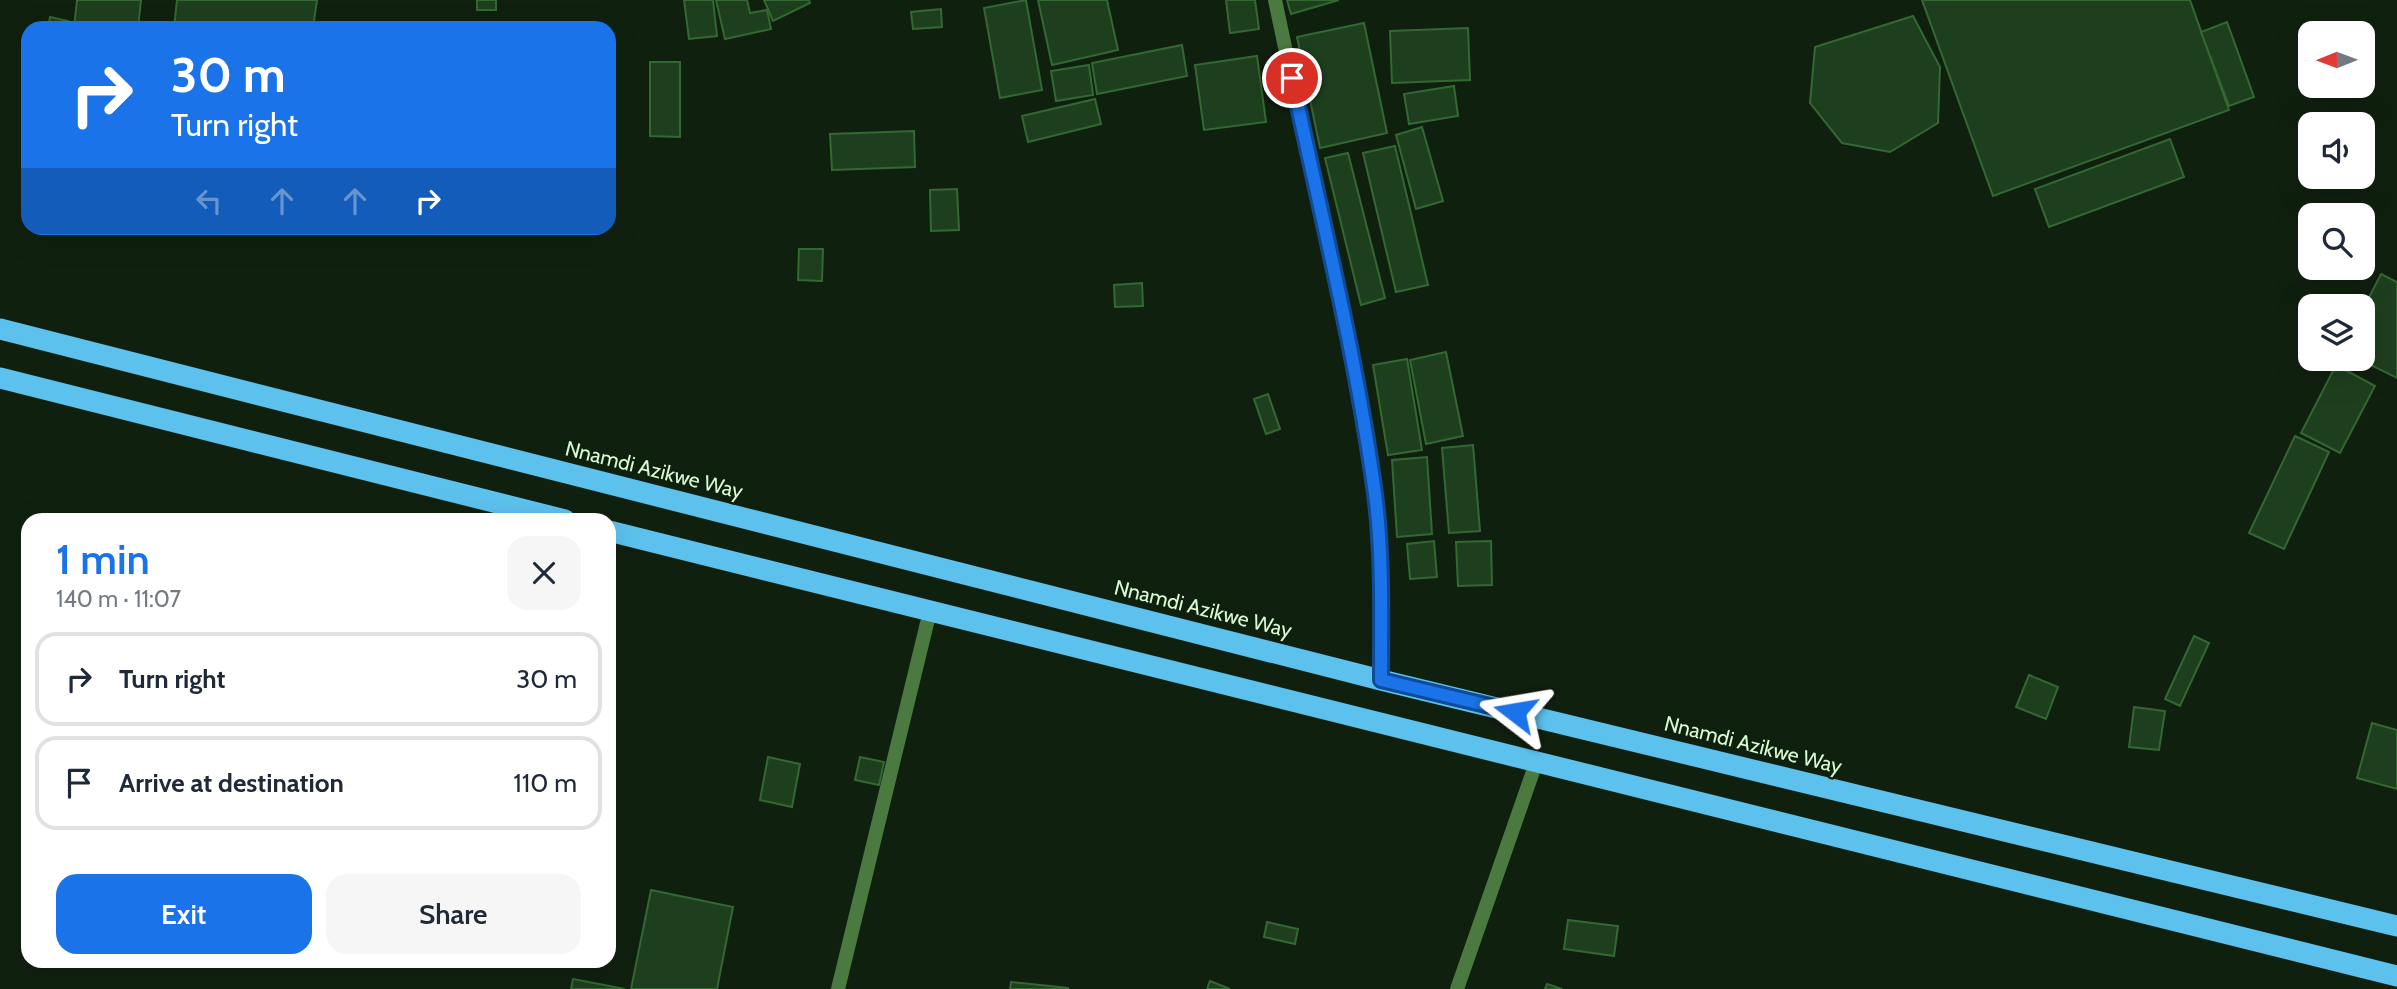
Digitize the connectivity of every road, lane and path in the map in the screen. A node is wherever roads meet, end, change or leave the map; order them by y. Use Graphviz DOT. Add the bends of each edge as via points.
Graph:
graph roads {
  1 [pos="1275,0"];
  2 [pos="0,329"];
  3 [pos="0,378"];
  4 [pos="537,513"];
  5 [pos="616,533"];
  6 [pos="930,611"];
  7 [pos="1381,680"];
  8 [pos="1537,760"];
  9 [pos="2397,926"];
  10 [pos="2397,976"];
  11 [pos="838,989"];
  12 [pos="1457,989"];
  1 -- 7 [label="street" via="1353,363 1375,496"];
  2 -- 7 [label="highway, Nnamdi Azikwe Way"];
  3 -- 4 [label="highway"];
  5 -- 6 [label="highway"];
  6 -- 8 [label="highway"];
  6 -- 11 [label="street"];
  7 -- 9 [label="highway, Nnamdi Azikwe Way"];
  8 -- 10 [label="highway"];
  8 -- 12 [label="street"];
}
